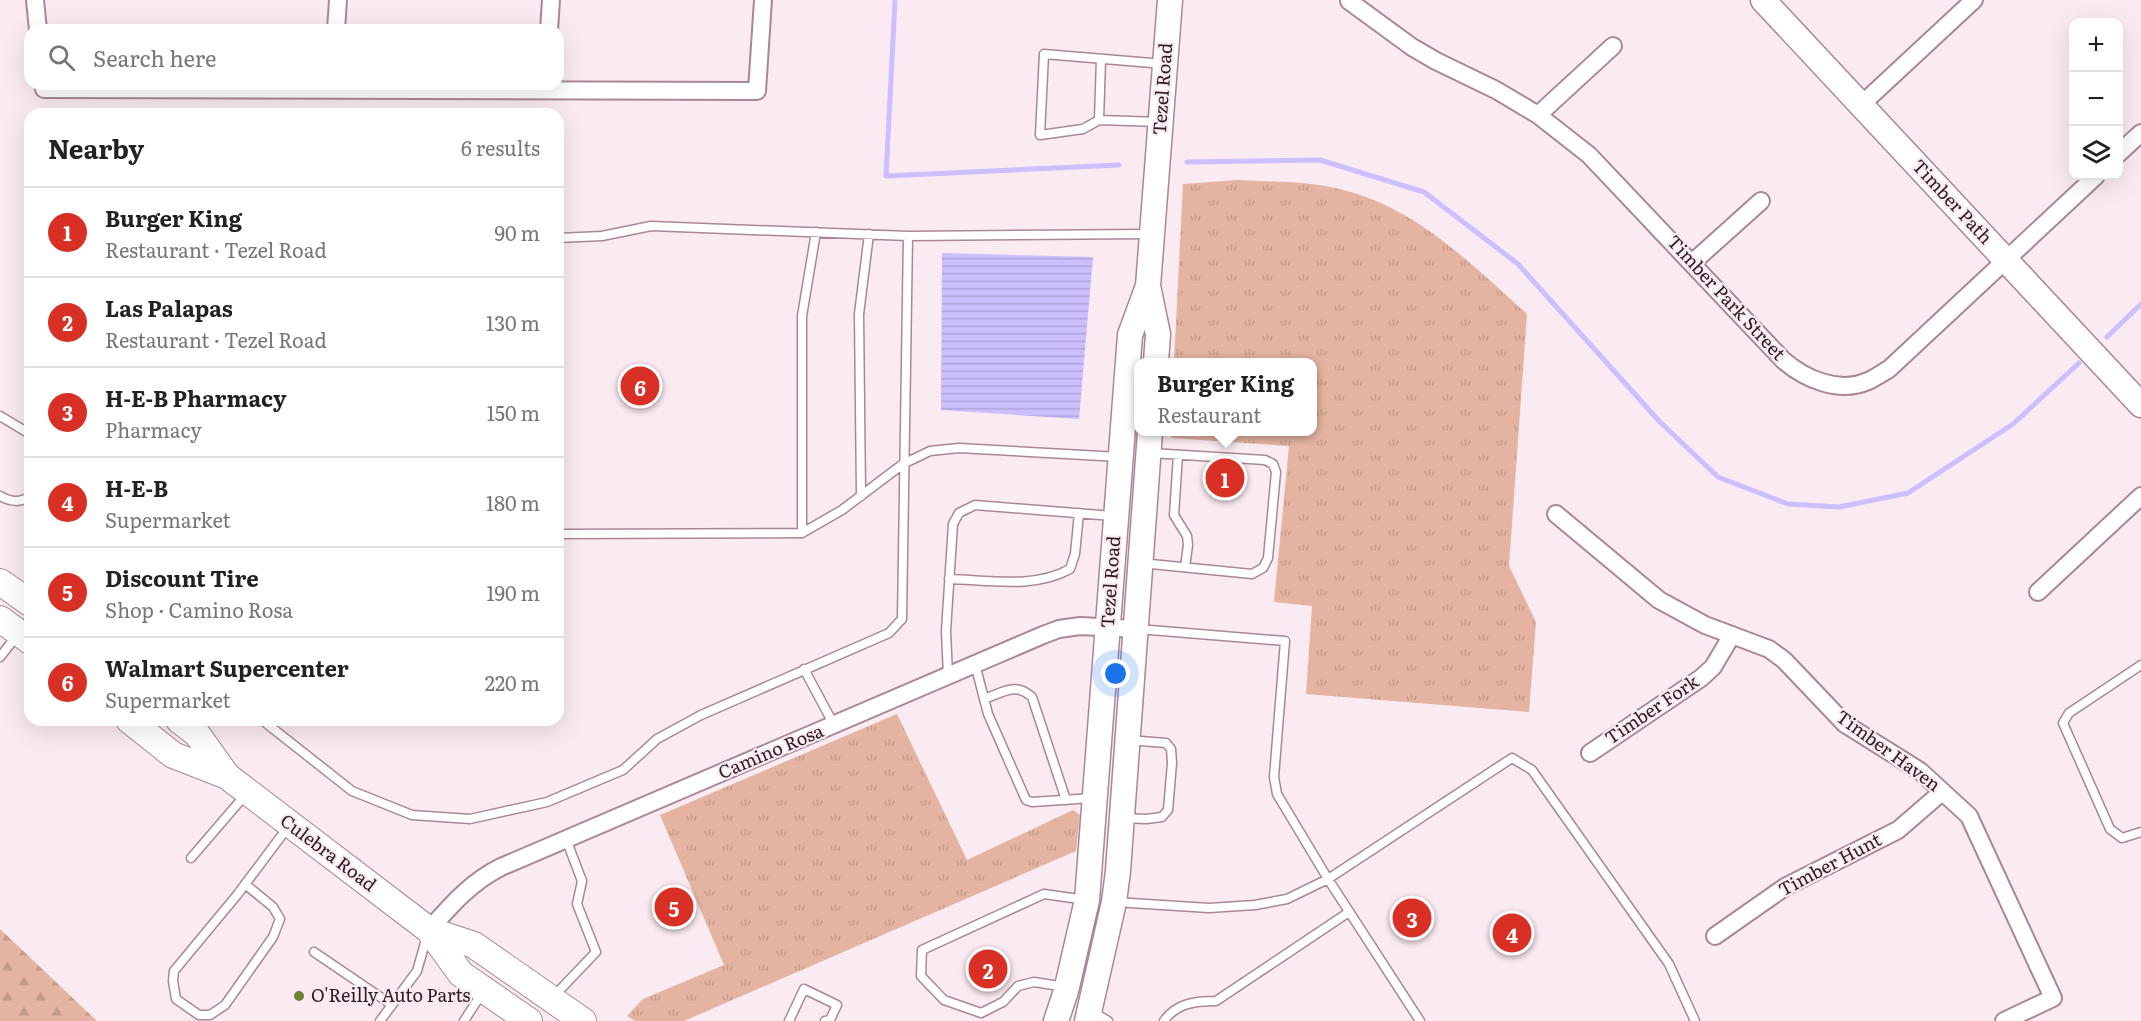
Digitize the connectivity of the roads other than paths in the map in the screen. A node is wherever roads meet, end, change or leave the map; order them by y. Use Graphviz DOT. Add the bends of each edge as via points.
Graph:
graph roads {
  1 [pos="35,0"];
  2 [pos="338,0"];
  3 [pos="551,0"];
  4 [pos="763,0"];
  5 [pos="1170,0"];
  6 [pos="1763,0"];
  7 [pos="1974,0"];
  8 [pos="1349,1"];
  9 [pos="37,24"];
  10 [pos="336,24"];
  11 [pos="549,24"];
  12 [pos="1613,46"];
  13 [pos="1101,59"];
  14 [pos="1165,64"];
  15 [pos="564,87"];
  16 [pos="1862,105"];
  17 [pos="1538,115"];
  18 [pos="1099,120"];
  19 [pos="1161,122"];
  20 [pos="2141,133"];
  21 [pos="2123,149"];
  22 [pos="2092,180"];
  23 [pos="1761,201"];
  24 [pos="816,232"];
  25 [pos="869,234"];
  26 [pos="1152,234"];
  27 [pos="908,236"];
  28 [pos="564,238"];
  29 [pos="2006,260"];
  30 [pos="1692,262"];
  31 [pos="1148,286"];
  32 [pos="1156,358"];
  33 [pos="2141,405"];
  34 [pos="0,416"];
  35 [pos="24,430"];
  36 [pos="1150,442"];
  37 [pos="1178,455"];
  38 [pos="1119,457"];
  39 [pos="903,464"];
  40 [pos="0,496"];
  41 [pos="861,496"];
  42 [pos="2141,496"];
  43 [pos="24,501"];
  44 [pos="1079,513"];
  45 [pos="1556,514"];
  46 [pos="1115,517"];
  47 [pos="802,533"];
  48 [pos="564,534"];
  49 [pos="1141,562"];
  50 [pos="1185,567"];
  51 [pos="949,579"];
  52 [pos="0,582"];
  53 [pos="2038,592"];
  54 [pos="24,599"];
  55 [pos="1108,627"];
  56 [pos="20,628"];
  57 [pos="1136,629"];
  58 [pos="1732,635"];
  59 [pos="0,657"];
  60 [pos="975,664"];
  61 [pos="2141,665"];
  62 [pos="804,669"];
  63 [pos="948,676"];
  64 [pos="984,699"];
  65 [pos="834,725"];
  66 [pos="137,726"];
  67 [pos="187,726"];
  68 [pos="270,726"];
  69 [pos="1128,740"];
  70 [pos="1590,753"];
  71 [pos="227,776"];
  72 [pos="248,792"];
  73 [pos="1942,792"];
  74 [pos="1095,798"];
  75 [pos="1066,800"];
  76 [pos="1122,818"];
  77 [pos="290,824"];
  78 [pos="2141,832"];
  79 [pos="566,839"];
  80 [pos="191,858"];
  81 [pos="1328,879"];
  82 [pos="245,884"];
  83 [pos="1087,900"];
  84 [pos="1114,902"];
  85 [pos="1349,912"];
  86 [pos="429,930"];
  87 [pos="1715,936"];
  88 [pos="314,952"];
  89 [pos="1067,987"];
  90 [pos="484,990"];
  91 [pos="552,999"];
  92 [pos="392,1005"];
  93 [pos="1095,1018"];
  94 [pos="380,1021"];
  95 [pos="464,1021"];
  96 [pos="529,1021"];
  97 [pos="583,1021"];
  98 [pos="789,1021"];
  99 [pos="829,1021"];
  100 [pos="1056,1021"];
  101 [pos="1165,1021"];
  102 [pos="1419,1021"];
  103 [pos="1695,1021"];
  104 [pos="2004,1021"];
  1 -- 9 [label="street"];
  2 -- 10 [label="street"];
  3 -- 11 [label="street"];
  4 -- 15 [label="street" via="757,91"];
  5 -- 14 [label="main road, Tezel Road"];
  6 -- 16 [label="main road, Timber Path"];
  7 -- 16 [label="street"];
  8 -- 17 [label="street, Timber Park Street" via="1412,47"];
  12 -- 17 [label="street"];
  13 -- 14 [label="lane"];
  13 -- 18 [label="lane"];
  13 -- 18 [label="lane" via="1044,54 1040,135 1083,129"];
  14 -- 19 [label="main road, Tezel Road"];
  16 -- 29 [label="main road, Timber Path"];
  17 -- 30 [label="street, Timber Park Street" via="1589,155"];
  18 -- 19 [label="lane"];
  19 -- 26 [label="main road, Tezel Road"];
  20 -- 21 [label="street"];
  22 -- 29 [label="street, Timber Park Street"];
  23 -- 30 [label="street"];
  24 -- 25 [label="lane"];
  24 -- 28 [label="lane" via="651,225 602,236"];
  24 -- 47 [label="lane" via="802,316"];
  25 -- 27 [label="lane"];
  25 -- 41 [label="lane" via="859,314"];
  26 -- 27 [label="lane"];
  26 -- 31 [label="main road, Tezel Road"];
  27 -- 39 [label="lane"];
  29 -- 30 [label="street, Timber Park Street" via="1889,369 1866,382 1845,386 1814,381 1796,371"];
  29 -- 33 [label="main road, Timber Path"];
  31 -- 32 [label="main road, Tezel Road" via="1158,334"];
  31 -- 38 [label="main road, Tezel Road" via="1130,335"];
  34 -- 35 [label="lane"];
  36 -- 37 [label="lane"];
  36 -- 49 [label="main road, Tezel Road"];
  37 -- 50 [label="lane" via="1174,515 1187,536"];
  37 -- 50 [label="lane" via="1264,460 1273,464 1276,472 1268,558 1263,568 1252,574"];
  38 -- 39 [label="lane" via="959,448 930,451"];
  38 -- 46 [label="main road, Tezel Road"];
  39 -- 41 [label="lane"];
  39 -- 62 [label="lane" via="902,619 889,633"];
  40 -- 43 [label="lane"];
  41 -- 47 [label="lane"];
  42 -- 53 [label="street"];
  44 -- 46 [label="lane"];
  44 -- 51 [label="lane" via="1070,569 1032,581"];
  44 -- 51 [label="lane" via="975,505 959,513 953,524"];
  45 -- 58 [label="street, Timber Haven" via="1659,600"];
  46 -- 55 [label="main road, Tezel Road"];
  47 -- 48 [label="lane"];
  49 -- 50 [label="lane"];
  49 -- 57 [label="main road, Tezel Road"];
  51 -- 63 [label="lane"];
  52 -- 54 [label="main road"];
  55 -- 57 [label="street, Camino Rosa"];
  55 -- 60 [label="street, Camino Rosa" via="1059,629"];
  55 -- 74 [label="main road, Tezel Road"];
  56 -- 59 [label="lane"];
  57 -- 69 [label="main road, Tezel Road"];
  57 -- 81 [label="lane" via="1285,641 1276,794"];
  58 -- 70 [label="street, Timber Fork" via="1713,667 1701,678"];
  58 -- 73 [label="street, Timber Haven" via="1769,649 1784,660 1845,724 1920,771"];
  60 -- 63 [label="street, Camino Rosa"];
  60 -- 64 [label="lane"];
  61 -- 78 [label="lane" via="2069,713 2063,723 2110,829 2122,838"];
  62 -- 65 [label="lane"];
  62 -- 68 [label="lane" via="657,739 623,770 548,802 470,819 412,815 352,790"];
  63 -- 65 [label="street, Camino Rosa"];
  64 -- 75 [label="lane" via="1026,800"];
  64 -- 75 [label="lane" via="1018,688 1032,697"];
  65 -- 79 [label="street, Camino Rosa"];
  66 -- 71 [label="main road, Culebra Road" via="173,755"];
  67 -- 71 [label="main road, Culebra Road"];
  69 -- 76 [label="main road, Tezel Road"];
  69 -- 76 [label="lane" via="1166,744 1172,763 1168,810 1162,817"];
  71 -- 72 [label="main road, Culebra Road"];
  72 -- 77 [label="main road, Culebra Road"];
  72 -- 80 [label="lane"];
  73 -- 87 [label="street, Timber Hunt" via="1898,830 1785,887"];
  73 -- 104 [label="street, Timber Haven" via="1969,816 2053,998"];
  74 -- 75 [label="lane"];
  74 -- 83 [label="main road, Tezel Road"];
  76 -- 84 [label="main road, Tezel Road"];
  77 -- 82 [label="lane"];
  77 -- 86 [label="main road, Culebra Road"];
  79 -- 86 [label="street, Camino Rosa" via="482,877"];
  79 -- 91 [label="lane" via="582,881 577,904 596,952"];
  81 -- 84 [label="lane" via="1287,899 1255,905 1209,908"];
  81 -- 85 [label="lane"];
  81 -- 103 [label="lane" via="1512,758 1532,770 1669,964"];
  82 -- 82 [label="lane" via="174,971 176,999 199,1016 210,1016 225,1005 273,937 280,919 273,907"];
  83 -- 84 [label="street"];
  83 -- 89 [label="main road, Tezel Road"];
  83 -- 89 [label="lane" via="1044,894 922,950 921,976 944,1000 981,1013 1003,1002 1018,986 1034,982"];
  84 -- 93 [label="main road, Tezel Road"];
  85 -- 101 [label="lane" via="1216,1001 1181,1005"];
  85 -- 102 [label="lane"];
  86 -- 90 [label="main road, Culebra Road" via="461,974"];
  86 -- 91 [label="main road, Culebra Road" via="474,945"];
  86 -- 92 [label="lane" via="417,971"];
  88 -- 92 [label="lane"];
  89 -- 100 [label="main road, Tezel Road"];
  90 -- 95 [label="lane"];
  90 -- 96 [label="main road, Culebra Road"];
  91 -- 97 [label="main road, Culebra Road"];
  92 -- 94 [label="lane"];
  98 -- 99 [label="lane" via="804,989 837,1005"];
}
